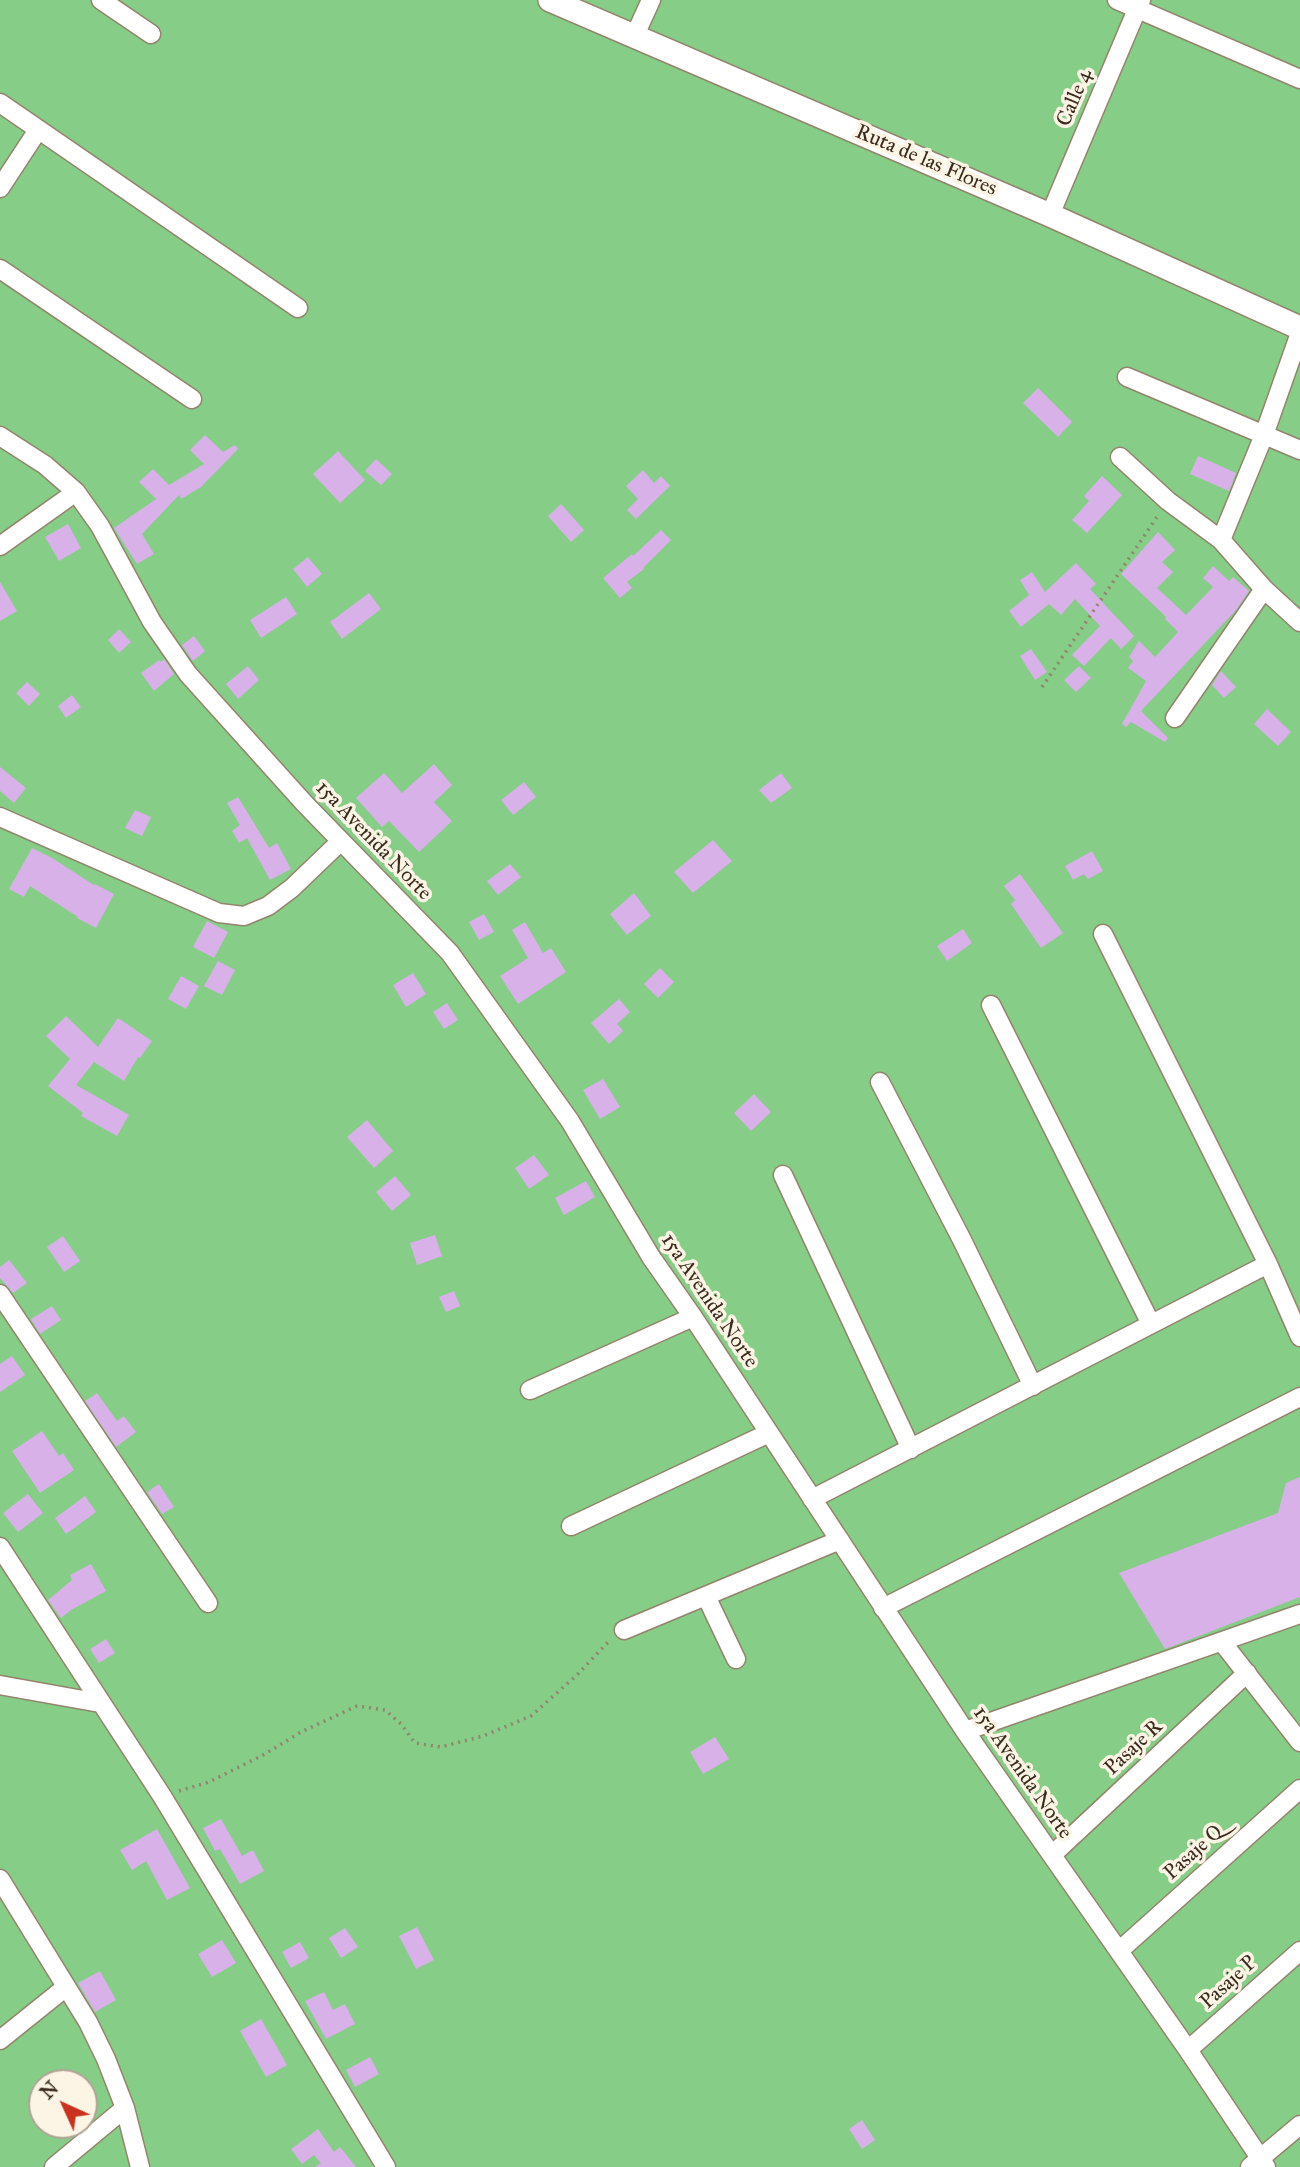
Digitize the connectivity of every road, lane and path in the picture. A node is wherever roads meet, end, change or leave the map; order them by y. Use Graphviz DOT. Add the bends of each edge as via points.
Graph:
graph roads {
  1 [pos="101,0"];
  2 [pos="550,0"];
  3 [pos="651,0"];
  4 [pos="1117,0"];
  5 [pos="1139,5"];
  6 [pos="151,34"];
  7 [pos="635,35"];
  8 [pos="1300,79"];
  9 [pos="0,103"];
  10 [pos="38,130"];
  11 [pos="0,188"];
  12 [pos="1050,215"];
  13 [pos="0,269"];
  14 [pos="298,308"];
  15 [pos="1300,330"];
  16 [pos="1127,377"];
  17 [pos="192,399"];
  18 [pos="1264,435"];
  19 [pos="0,436"];
  20 [pos="1300,450"];
  21 [pos="1120,457"];
  22 [pos="76,492"];
  23 [pos="1168,501"];
  24 [pos="1220,540"];
  25 [pos="0,546"];
  26 [pos="1264,589"];
  27 [pos="1300,622"];
  28 [pos="1042,687"];
  29 [pos="1175,718"];
  30 [pos="0,817"];
  31 [pos="341,841"];
  32 [pos="1103,934"];
  33 [pos="991,1005"];
  34 [pos="880,1082"];
  35 [pos="783,1175"];
  36 [pos="1268,1264"];
  37 [pos="0,1294"];
  38 [pos="693,1317"];
  39 [pos="1151,1325"];
  40 [pos="1300,1337"];
  41 [pos="1033,1386"];
  42 [pos="530,1390"];
  43 [pos="1300,1397"];
  44 [pos="769,1433"];
  45 [pos="911,1449"];
  46 [pos="812,1499"];
  47 [pos="572,1526"];
  48 [pos="840,1540"];
  49 [pos="0,1547"];
  50 [pos="706,1596"];
  51 [pos="208,1603"];
  52 [pos="883,1608"];
  53 [pos="1300,1614"];
  54 [pos="624,1630"];
  55 [pos="1222,1642"];
  56 [pos="736,1660"];
  57 [pos="1247,1673"];
  58 [pos="0,1685"];
  59 [pos="100,1703"];
  60 [pos="965,1731"];
  61 [pos="1300,1742"];
  62 [pos="1300,1789"];
  63 [pos="162,1796"];
  64 [pos="1052,1856"];
  65 [pos="0,1879"];
  66 [pos="1119,1951"];
  67 [pos="1300,1951"];
  68 [pos="66,1987"];
  69 [pos="0,2040"];
  70 [pos="1188,2050"];
  71 [pos="125,2108"];
  72 [pos="1300,2125"];
  73 [pos="1258,2164"];
  74 [pos="54,2167"];
  75 [pos="139,2167"];
  76 [pos="386,2167"];
  1 -- 6 [label="street"];
  2 -- 7 [label="main road, Ruta de las Flores"];
  3 -- 7 [label="street"];
  4 -- 5 [label="street"];
  5 -- 8 [label="street"];
  5 -- 12 [label="street, Calle 4"];
  7 -- 12 [label="main road, Ruta de las Flores"];
  9 -- 10 [label="street"];
  10 -- 11 [label="street"];
  10 -- 14 [label="street"];
  12 -- 15 [label="main road, Ruta de las Flores"];
  13 -- 17 [label="street"];
  15 -- 18 [label="street"];
  16 -- 18 [label="street"];
  18 -- 20 [label="street"];
  18 -- 24 [label="street"];
  19 -- 22 [label="street, 15a Avenida Norte"];
  21 -- 23 [label="street"];
  22 -- 25 [label="street"];
  22 -- 31 [label="street, 15a Avenida Norte" via="188,674"];
  23 -- 24 [label="street"];
  23 -- 28 [label="path"];
  24 -- 26 [label="street"];
  26 -- 27 [label="street"];
  26 -- 29 [label="street"];
  30 -- 31 [label="street" via="219,913 244,916 292,888"];
  31 -- 38 [label="street, 15a Avenida Norte" via="450,953 570,1121 651,1257"];
  32 -- 36 [label="street"];
  33 -- 39 [label="street"];
  34 -- 41 [label="street"];
  35 -- 45 [label="street"];
  36 -- 39 [label="street"];
  36 -- 40 [label="street"];
  37 -- 51 [label="street"];
  38 -- 42 [label="street"];
  38 -- 44 [label="street, 15a Avenida Norte"];
  39 -- 41 [label="street"];
  41 -- 45 [label="street"];
  43 -- 52 [label="street"];
  44 -- 46 [label="street, 15a Avenida Norte"];
  44 -- 47 [label="street"];
  45 -- 46 [label="street"];
  46 -- 48 [label="street, 15a Avenida Norte"];
  48 -- 50 [label="street"];
  48 -- 52 [label="street, 15a Avenida Norte"];
  49 -- 59 [label="street"];
  50 -- 54 [label="street"];
  50 -- 56 [label="street"];
  52 -- 60 [label="street, 15a Avenida Norte"];
  53 -- 55 [label="street"];
  54 -- 63 [label="path" via="531,1716 483,1736 441,1747 415,1743 385,1710 357,1706 209,1782"];
  55 -- 57 [label="street"];
  55 -- 60 [label="street"];
  57 -- 61 [label="street"];
  57 -- 64 [label="street, Pasaje R"];
  58 -- 59 [label="street"];
  59 -- 63 [label="street"];
  60 -- 64 [label="street, 15a Avenida Norte"];
  62 -- 66 [label="street, Pasaje Q"];
  63 -- 76 [label="street"];
  64 -- 66 [label="street, 15a Avenida Norte"];
  65 -- 68 [label="street"];
  66 -- 70 [label="street, 15a Avenida Norte"];
  67 -- 70 [label="street, Pasaje P"];
  68 -- 69 [label="street"];
  68 -- 71 [label="street" via="88,2022"];
  70 -- 73 [label="street, 15a Avenida Norte"];
  71 -- 74 [label="street"];
  71 -- 75 [label="street"];
  72 -- 73 [label="street"];
}
